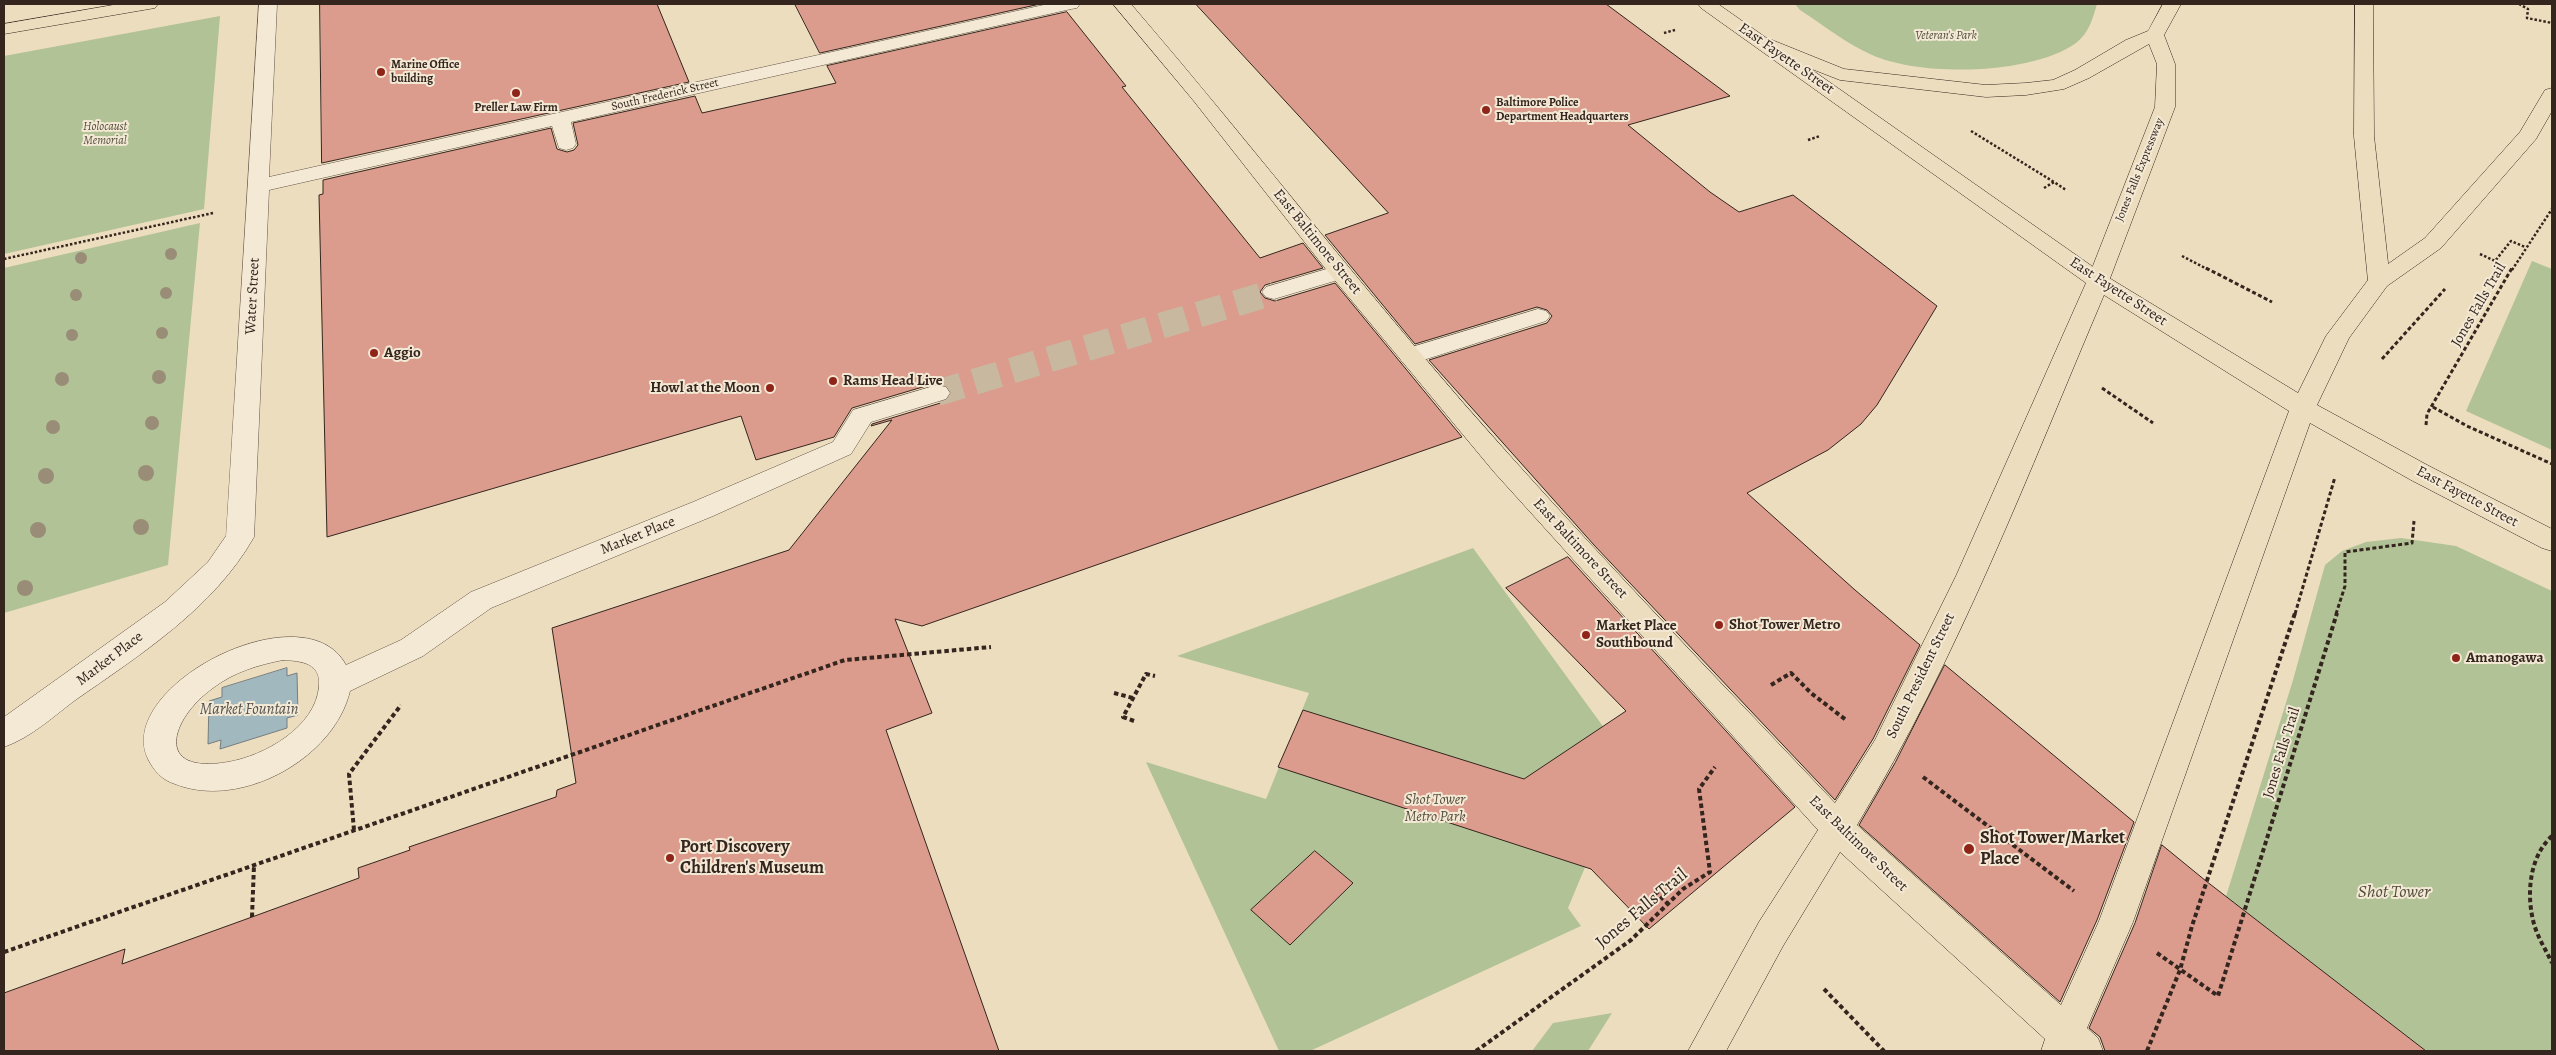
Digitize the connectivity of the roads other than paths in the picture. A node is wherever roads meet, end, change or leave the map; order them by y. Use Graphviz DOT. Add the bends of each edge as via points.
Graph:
graph roads {
  1 [pos="148,4"];
  2 [pos="268,4"];
  3 [pos="1071,4"];
  4 [pos="1122,4"];
  5 [pos="1707,4"];
  6 [pos="2172,4"];
  7 [pos="2364,4"];
  8 [pos="4,29"];
  9 [pos="2155,36"];
  10 [pos="1765,44"];
  11 [pos="2549,107"];
  12 [pos="560,118"];
  13 [pos="566,144"];
  14 [pos="258,195"];
  15 [pos="1340,272"];
  16 [pos="2098,280"];
  17 [pos="2379,281"];
  18 [pos="1274,292"];
  19 [pos="1538,316"];
  20 [pos="1411,356"];
  21 [pos="937,393"];
  22 [pos="2303,408"];
  23 [pos="2552,541"];
  24 [pos="212,578"];
  25 [pos="335,684"];
  26 [pos="4,734"];
  27 [pos="1838,828"];
  28 [pos="2070,1046"];
  29 [pos="1706,1051"];
  1 -- 8 [label="main road"];
  2 -- 14 [label="street, Water Street"];
  3 -- 12 [label="street, South Frederick Street"];
  4 -- 15 [label="main road, East Baltimore Street"];
  5 -- 10 [label="main road, East Fayette Street"];
  6 -- 9 [label="main road"];
  7 -- 17 [label="main road" via="2364,136"];
  9 -- 10 [label="main road" via="2057,85 1986,91 1840,74"];
  9 -- 16 [label="main road, Jones Falls Expressway" via="2166,64 2165,107"];
  10 -- 16 [label="main road, East Fayette Street"];
  11 -- 17 [label="main road" via="2529,135 2433,243"];
  12 -- 13 [label="street"];
  12 -- 14 [label="street, South Frederick Street"];
  14 -- 24 [label="street, Water Street" via="240,537"];
  15 -- 18 [label="street"];
  15 -- 20 [label="main road, East Baltimore Street"];
  16 -- 22 [label="main road, East Fayette Street"];
  16 -- 27 [label="main road, South President Street" via="1970,576 1886,749"];
  17 -- 22 [label="main road" via="2338,336"];
  19 -- 20 [label="street"];
  20 -- 27 [label="main road, East Baltimore Street" via="1503,465"];
  21 -- 25 [label="street, Market Place" via="862,416 842,448 481,600 412,648"];
  22 -- 23 [label="main road, East Fayette Street"];
  22 -- 28 [label="main road"];
  24 -- 26 [label="street, Market Place" via="152,628"];
  25 -- 25 [label="street" via="336,691 328,712 312,734 287,753 258,768 228,777 199,779 178,772 163,759 159,741 165,720 180,698 228,663 283,648 307,650 325,658 335,673"];
  27 -- 28 [label="main road, East Baltimore Street"];
  27 -- 29 [label="main road, South President Street" via="1771,934"];
}
